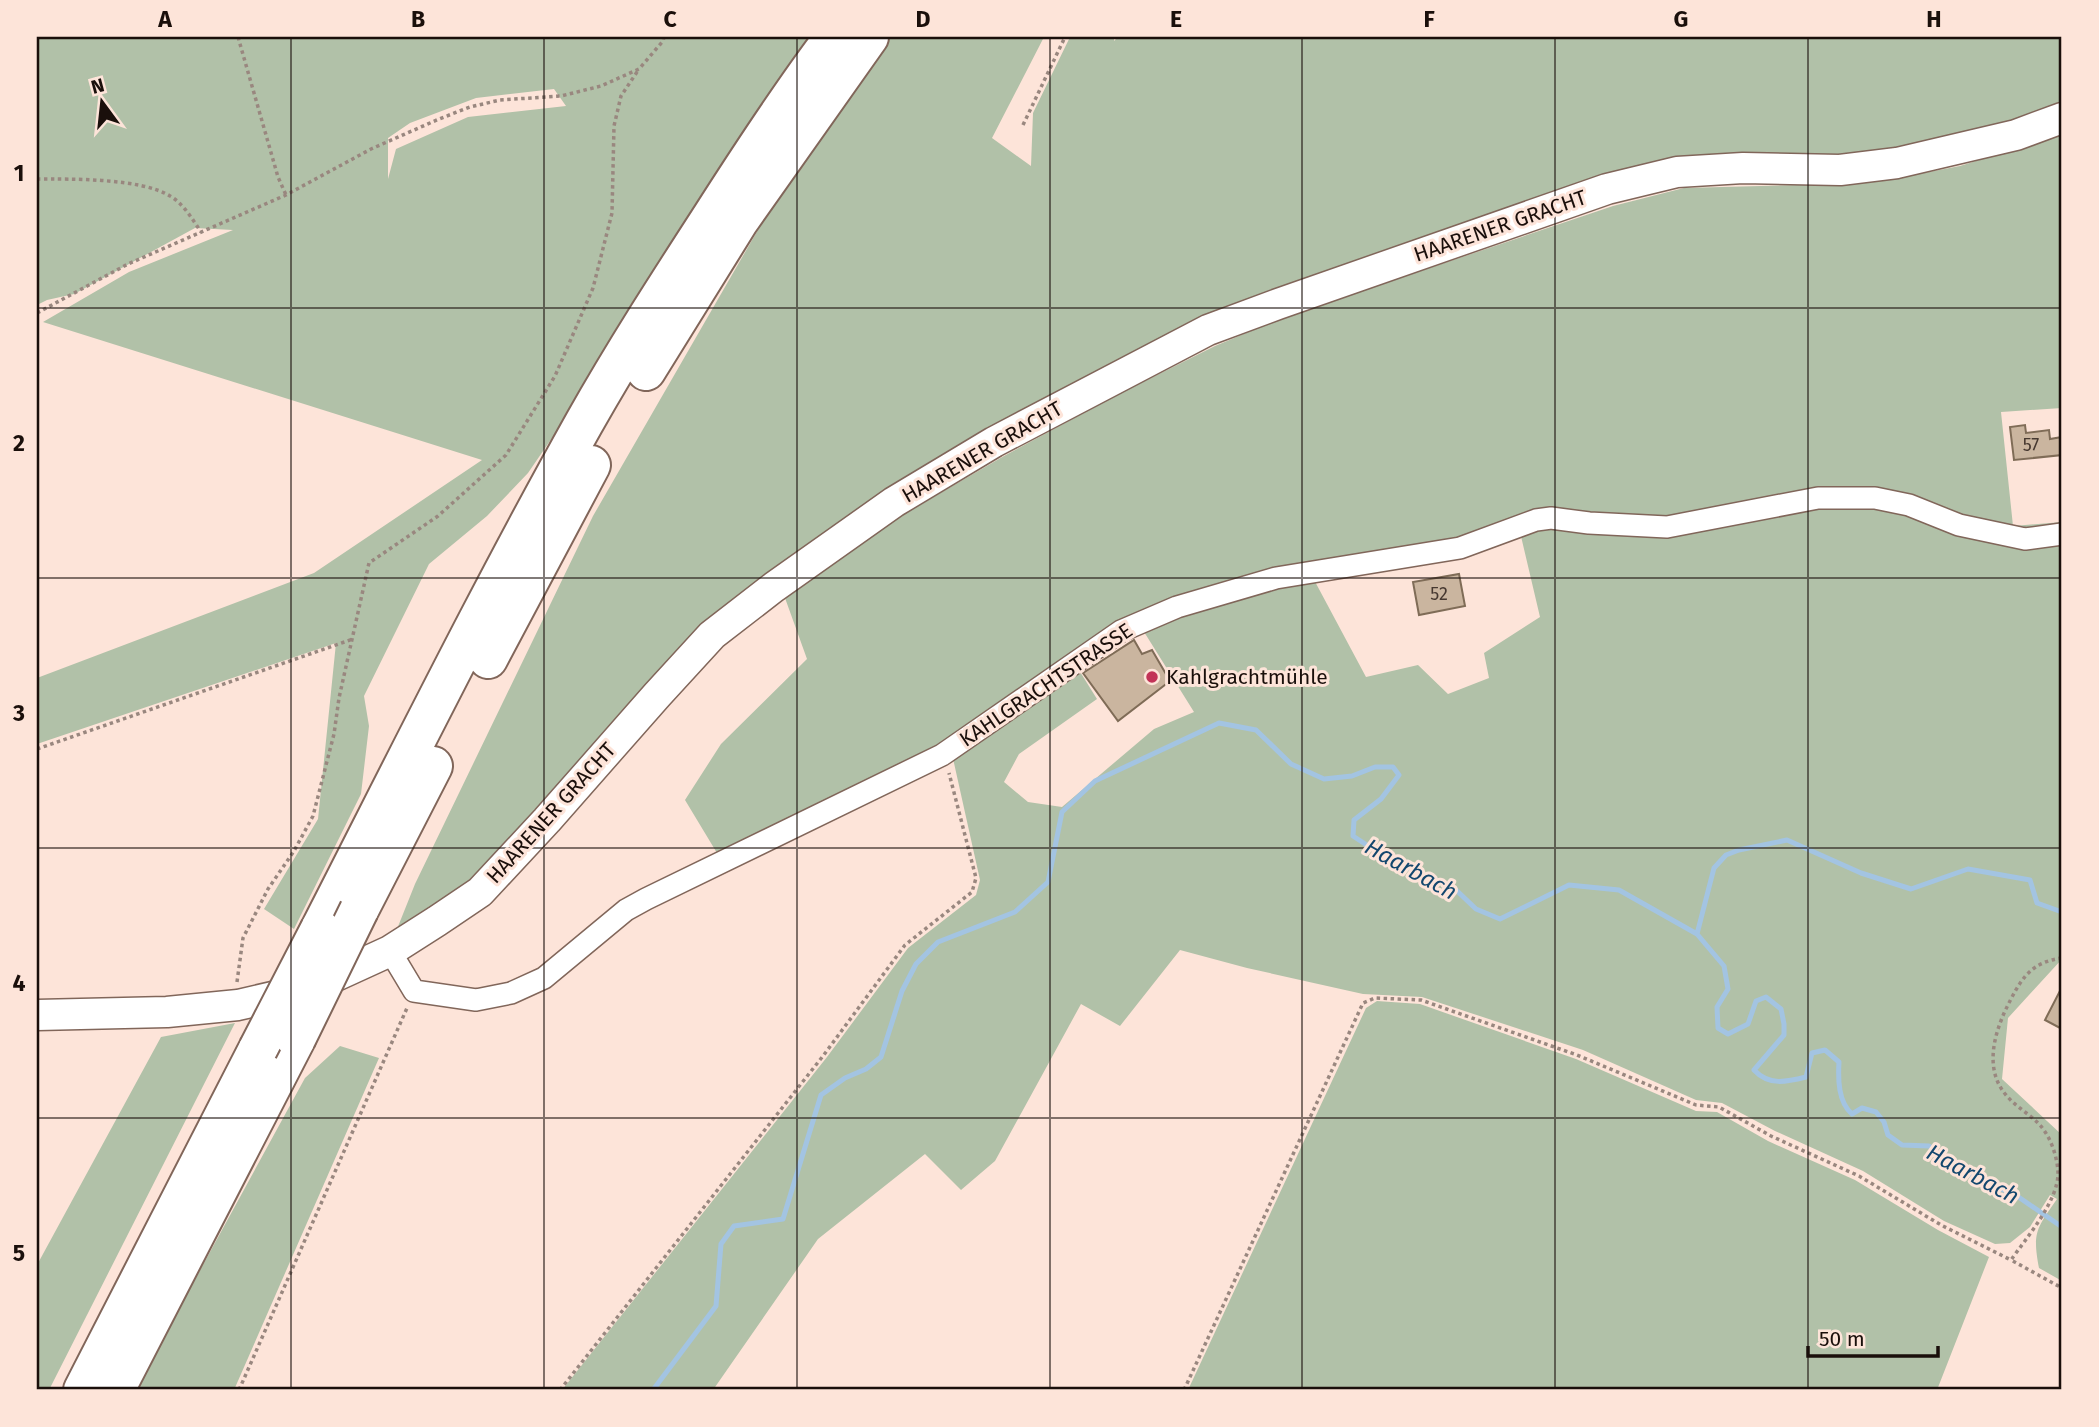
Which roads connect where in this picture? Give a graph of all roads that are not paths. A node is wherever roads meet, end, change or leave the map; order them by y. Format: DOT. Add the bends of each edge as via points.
graph roads {
  1 [pos="834,37"];
  2 [pos="869,37"];
  3 [pos="2062,118"];
  4 [pos="2062,534"];
  5 [pos="390,951"];
  6 [pos="37,1015"];
  7 [pos="83,1390"];
  8 [pos="116,1390"];
  1 -- 7 [label="highway, bridge" via="732,185 585,420"];
  2 -- 8 [label="highway, bridge" via="739,221 609,432"];
  3 -- 5 [label="main road, HAARENER GRACHT" via="2016,135 1897,163 1840,170 1676,172 1607,189 1208,330 994,442 894,502 783,580 712,635 480,892"];
  4 -- 5 [label="street, KAHLGRACHTSTRASSE" via="2025,539 1959,525 1909,505 1875,498 1818,498 1667,527 1536,520 1460,548 1276,578 1177,607 1121,631 942,755 626,910 544,978 511,993 476,1000 414,991"];
  5 -- 6 [label="main road, HAARENER GRACHT" via="307,989 238,1005"];
}
